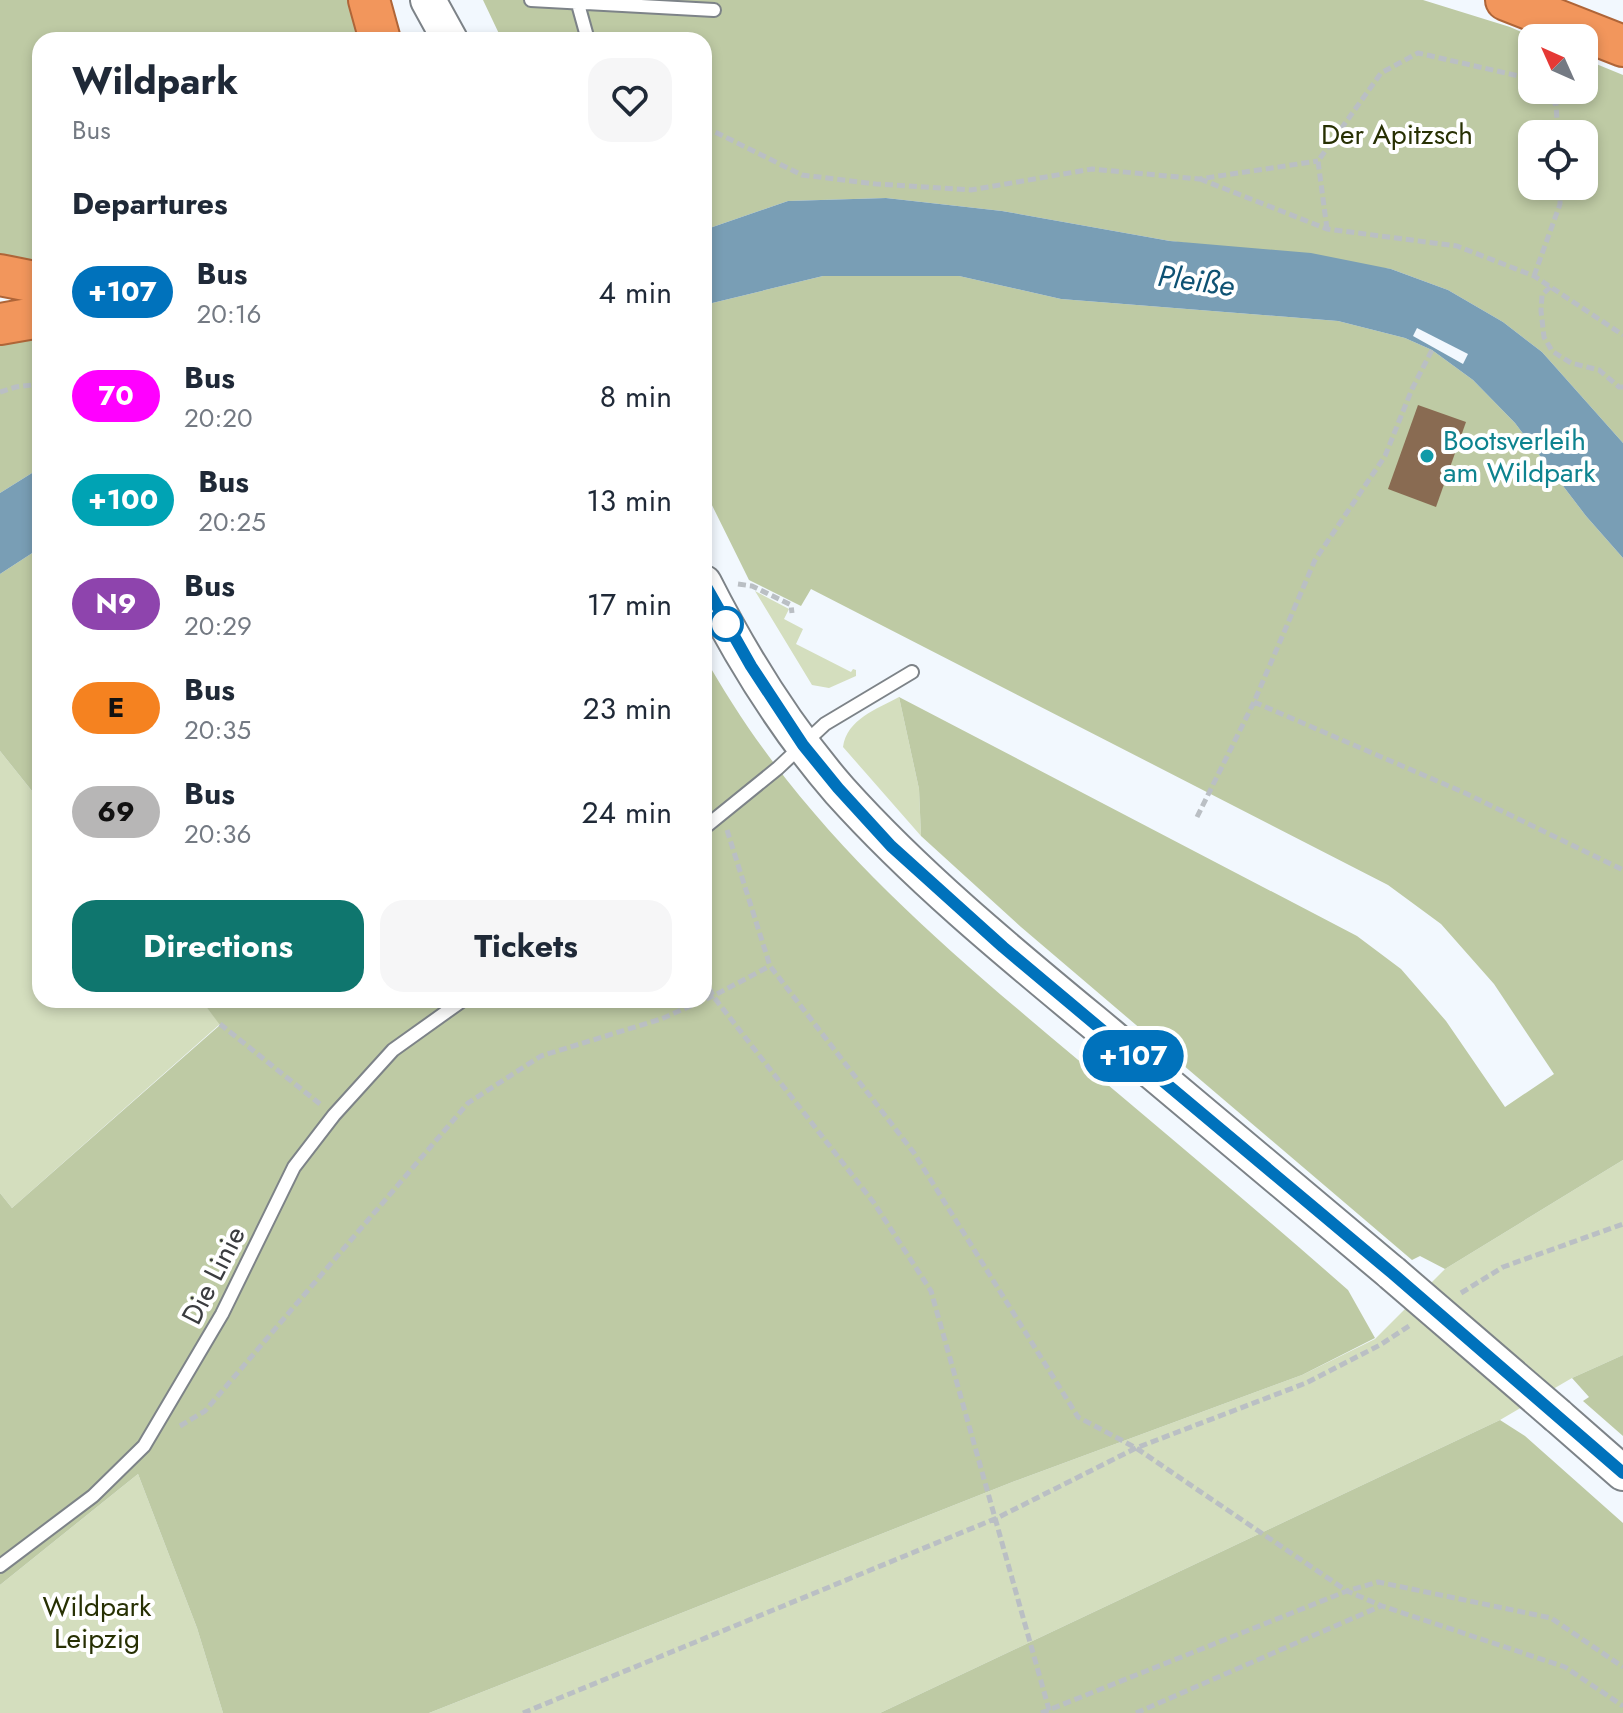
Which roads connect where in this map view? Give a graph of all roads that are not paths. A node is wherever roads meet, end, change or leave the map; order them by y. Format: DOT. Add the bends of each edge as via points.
graph roads {
  1 [pos="369,0"];
  2 [pos="428,0"];
  3 [pos="531,0"];
  4 [pos="1506,0"];
  5 [pos="578,4"];
  6 [pos="714,10"];
  7 [pos="378,32"];
  8 [pos="446,32"];
  9 [pos="586,32"];
  10 [pos="1623,46"];
  11 [pos="0,275"];
  12 [pos="32,281"];
  13 [pos="32,318"];
  14 [pos="0,324"];
  15 [pos="712,598"];
  16 [pos="912,672"];
  17 [pos="803,745"];
  18 [pos="712,823"];
  19 [pos="452,1008"];
  20 [pos="1623,1473"];
  21 [pos="0,1566"];
  1 -- 7 [label="highway"];
  2 -- 8 [label="main road"];
  3 -- 5 [label="lane"];
  4 -- 10 [label="highway"];
  5 -- 6 [label="lane"];
  5 -- 9 [label="lane"];
  11 -- 12 [label="highway"];
  13 -- 14 [label="highway"];
  15 -- 17 [label="main road"];
  16 -- 17 [label="lane" via="825,724"];
  17 -- 18 [label="lane"];
  17 -- 20 [label="main road, bridge" via="920,873 1015,958"];
  19 -- 21 [label="lane, Die Linie" via="393,1050 294,1167 222,1314 144,1446 93,1496"];
}
